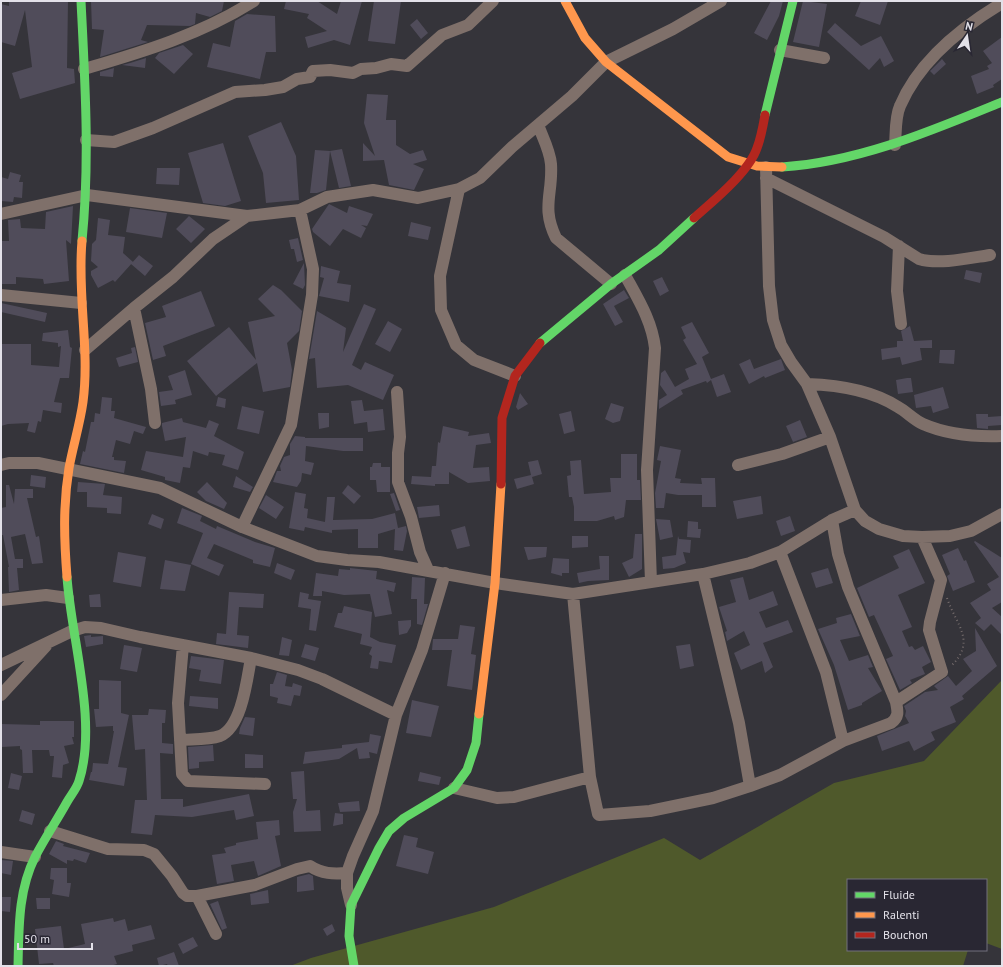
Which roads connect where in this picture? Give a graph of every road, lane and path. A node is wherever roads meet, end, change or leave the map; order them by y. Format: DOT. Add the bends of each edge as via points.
graph roads {
  1 [pos="81,1"];
  2 [pos="254,1"];
  3 [pos="494,1"];
  4 [pos="565,1"];
  5 [pos="721,1"];
  6 [pos="793,1"];
  7 [pos="1002,3"];
  8 [pos="780,50"];
  9 [pos="824,58"];
  10 [pos="606,62"];
  11 [pos="84,69"];
  12 [pos="1002,102"];
  13 [pos="538,126"];
  14 [pos="86,140"];
  15 [pos="894,145"];
  16 [pos="748,163"];
  17 [pos="766,172"];
  18 [pos="459,189"];
  19 [pos="87,195"];
  20 [pos="300,210"];
  21 [pos="1,214"];
  22 [pos="246,216"];
  23 [pos="899,246"];
  24 [pos="990,255"];
  25 [pos="625,275"];
  26 [pos="611,284"];
  27 [pos="1,295"];
  28 [pos="81,303"];
  29 [pos="134,308"];
  30 [pos="901,324"];
  31 [pos="85,350"];
  32 [pos="515,376"];
  33 [pos="807,384"];
  34 [pos="397,392"];
  35 [pos="155,423"];
  36 [pos="1002,436"];
  37 [pos="830,437"];
  38 [pos="1,465"];
  39 [pos="738,465"];
  40 [pos="69,469"];
  41 [pos="855,510"];
  42 [pos="1002,514"];
  43 [pos="832,520"];
  44 [pos="242,527"];
  45 [pos="922,537"];
  46 [pos="780,552"];
  47 [pos="428,570"];
  48 [pos="445,574"];
  49 [pos="703,574"];
  50 [pos="941,580"];
  51 [pos="651,582"];
  52 [pos="495,583"];
  53 [pos="573,594"];
  54 [pos="68,598"];
  55 [pos="1,600"];
  56 [pos="72,631"];
  57 [pos="50,642"];
  58 [pos="183,646"];
  59 [pos="251,658"];
  60 [pos="1,665"];
  61 [pos="942,672"];
  62 [pos="1,694"];
  63 [pos="896,702"];
  64 [pos="396,715"];
  65 [pos="180,740"];
  66 [pos="844,741"];
  67 [pos="590,777"];
  68 [pos="265,784"];
  69 [pos="750,786"];
  70 [pos="454,788"];
  71 [pos="50,832"];
  72 [pos="1,852"];
  73 [pos="35,857"];
  74 [pos="347,873"];
  75 [pos="197,896"];
  76 [pos="351,905"];
  77 [pos="216,934"];
  78 [pos="18,966"];
  79 [pos="354,966"];
  1 -- 11 [label="street"];
  2 -- 11 [label="street" via="194,33 144,52"];
  3 -- 14 [label="street" via="468,25 442,35 407,66 391,64 361,69 353,73 313,71 310,77 297,79 283,87 235,92 114,142"];
  4 -- 10 [label="street" via="585,38"];
  5 -- 10 [label="street" via="673,29"];
  6 -- 8 [label="street"];
  7 -- 15 [label="street" via="949,42 917,74 899,107"];
  8 -- 9 [label="street"];
  8 -- 16 [label="street" via="757,149"];
  10 -- 13 [label="street"];
  10 -- 16 [label="street" via="728,157"];
  11 -- 14 [label="street"];
  12 -- 15 [label="street"];
  13 -- 18 [label="street" via="480,178"];
  13 -- 26 [label="street" via="551,164 547,211 551,228 556,238"];
  14 -- 19 [label="street"];
  15 -- 17 [label="street" via="825,162"];
  16 -- 17 [label="street"];
  16 -- 25 [label="street" via="725,190 659,250"];
  17 -- 23 [label="street"];
  17 -- 33 [label="street" via="769,286 773,320 781,345"];
  18 -- 20 [label="street" via="418,198 373,190 328,197"];
  18 -- 32 [label="street" via="440,276 441,310 456,344 474,360"];
  19 -- 21 [label="street"];
  19 -- 22 [label="street"];
  19 -- 28 [label="street" via="81,254"];
  20 -- 22 [label="street"];
  20 -- 44 [label="street" via="313,269 312,295 291,424"];
  22 -- 29 [label="street" via="213,239 173,277"];
  23 -- 24 [label="street" via="925,261"];
  23 -- 30 [label="street" via="897,291"];
  25 -- 26 [label="street"];
  25 -- 51 [label="street" via="648,318 655,348 647,470"];
  26 -- 32 [label="street" via="540,342"];
  27 -- 28 [label="street"];
  28 -- 31 [label="street"];
  29 -- 31 [label="street"];
  29 -- 35 [label="street" via="151,388"];
  31 -- 40 [label="street" via="83,402"];
  32 -- 52 [label="street" via="502,418"];
  33 -- 36 [label="street" via="828,385 881,398 932,428 974,436"];
  33 -- 37 [label="street"];
  34 -- 47 [label="street" via="400,437 398,482"];
  37 -- 39 [label="street" via="782,454"];
  37 -- 41 [label="street"];
  38 -- 40 [label="street" via="38,463"];
  40 -- 44 [label="street" via="160,488"];
  40 -- 54 [label="street" via="64,525"];
  41 -- 43 [label="street"];
  41 -- 45 [label="street" via="865,521 879,530 903,536"];
  42 -- 45 [label="street" via="971,531 950,536"];
  43 -- 46 [label="street"];
  43 -- 63 [label="street" via="838,554 848,587"];
  44 -- 47 [label="street" via="317,556"];
  45 -- 50 [label="street"];
  46 -- 49 [label="street" via="750,563"];
  46 -- 66 [label="street" via="826,672"];
  47 -- 48 [label="street"];
  48 -- 52 [label="street"];
  48 -- 64 [label="street" via="422,650"];
  49 -- 51 [label="street"];
  49 -- 69 [label="street" via="739,723"];
  50 -- 61 [label="street" via="929,630"];
  50 -- 61 [label="path" via="965,638 961,654"];
  51 -- 53 [label="street"];
  52 -- 53 [label="street"];
  52 -- 70 [label="street" via="476,743 467,770"];
  53 -- 67 [label="street"];
  54 -- 55 [label="street" via="46,595"];
  54 -- 56 [label="street"];
  56 -- 57 [label="street"];
  56 -- 58 [label="street" via="85,627 101,628"];
  56 -- 71 [label="street" via="83,697 86,740 79,781"];
  57 -- 60 [label="street"];
  57 -- 62 [label="street"];
  58 -- 59 [label="street"];
  58 -- 65 [label="street" via="178,703"];
  59 -- 64 [label="street" via="322,679"];
  59 -- 65 [label="street" via="243,697 234,724 228,731 210,738"];
  61 -- 63 [label="street"];
  63 -- 66 [label="street" via="898,713 891,723"];
  64 -- 74 [label="street" via="373,811"];
  65 -- 68 [label="street" via="182,774 188,781"];
  66 -- 69 [label="street" via="780,775"];
  67 -- 69 [label="street" via="598,814 603,815 650,811 713,798"];
  67 -- 70 [label="street" via="514,797 498,798"];
  70 -- 76 [label="street" via="404,818 389,832"];
  71 -- 73 [label="street"];
  71 -- 75 [label="street" via="108,849 144,850 154,854 183,893 187,896"];
  72 -- 73 [label="street"];
  73 -- 78 [label="street" via="20,906"];
  74 -- 75 [label="street" via="326,873 310,866 255,885"];
  74 -- 76 [label="street"];
  75 -- 77 [label="street"];
  76 -- 79 [label="street" via="349,936"];
}
